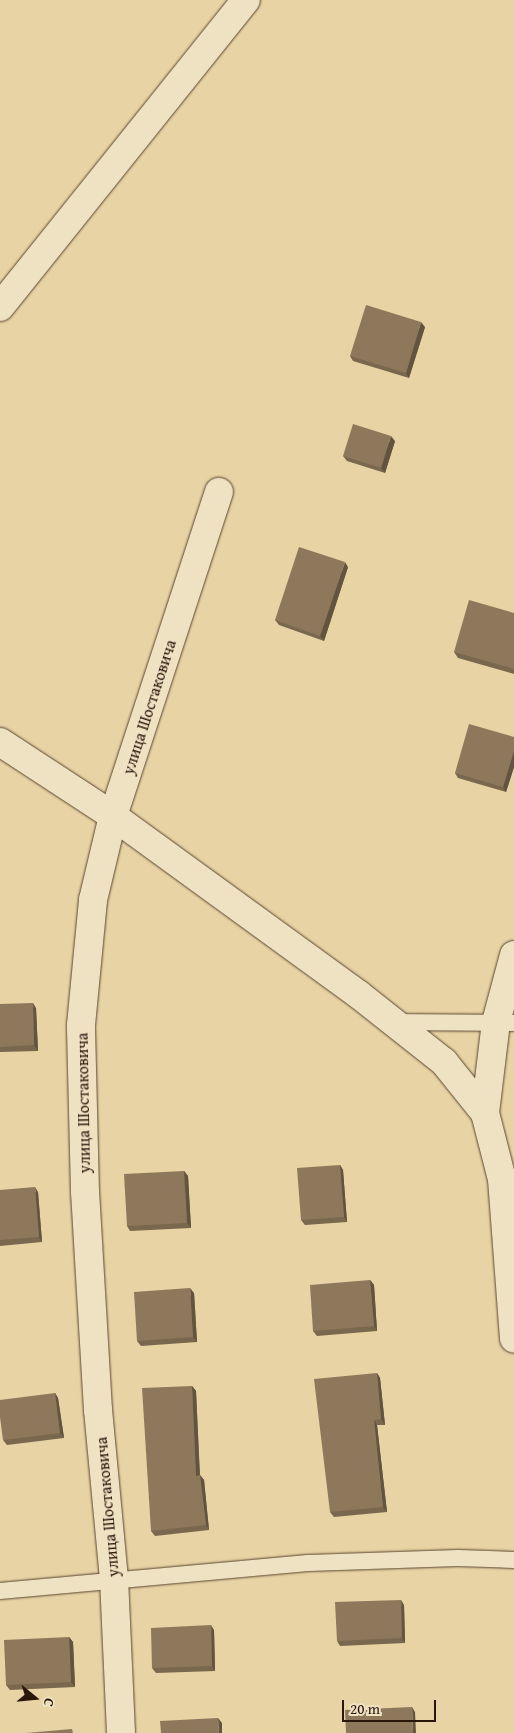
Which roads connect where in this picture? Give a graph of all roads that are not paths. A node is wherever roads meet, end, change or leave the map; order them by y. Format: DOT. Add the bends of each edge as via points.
graph roads {
  1 [pos="246,0"];
  2 [pos="0,307"];
  3 [pos="219,492"];
  4 [pos="0,742"];
  5 [pos="114,816"];
  6 [pos="514,955"];
  7 [pos="394,1022"];
  8 [pos="505,1023"];
  9 [pos="485,1113"];
  10 [pos="514,1339"];
  11 [pos="514,1560"];
  12 [pos="114,1579"];
  13 [pos="0,1591"];
  14 [pos="121,1733"];
  1 -- 2 [label="street"];
  3 -- 5 [label="street, улица Шостаковича"];
  4 -- 5 [label="street"];
  5 -- 7 [label="street"];
  5 -- 12 [label="street, улица Шостаковича" via="93,900 81,1025 85,1192 98,1410"];
  6 -- 8 [label="street"];
  7 -- 8 [label="lane"];
  7 -- 9 [label="street" via="444,1062"];
  8 -- 9 [label="street"];
  9 -- 10 [label="street" via="502,1180"];
  11 -- 12 [label="lane" via="458,1558 308,1563"];
  12 -- 13 [label="lane"];
  12 -- 14 [label="street, улица Шостаковича"];
}
